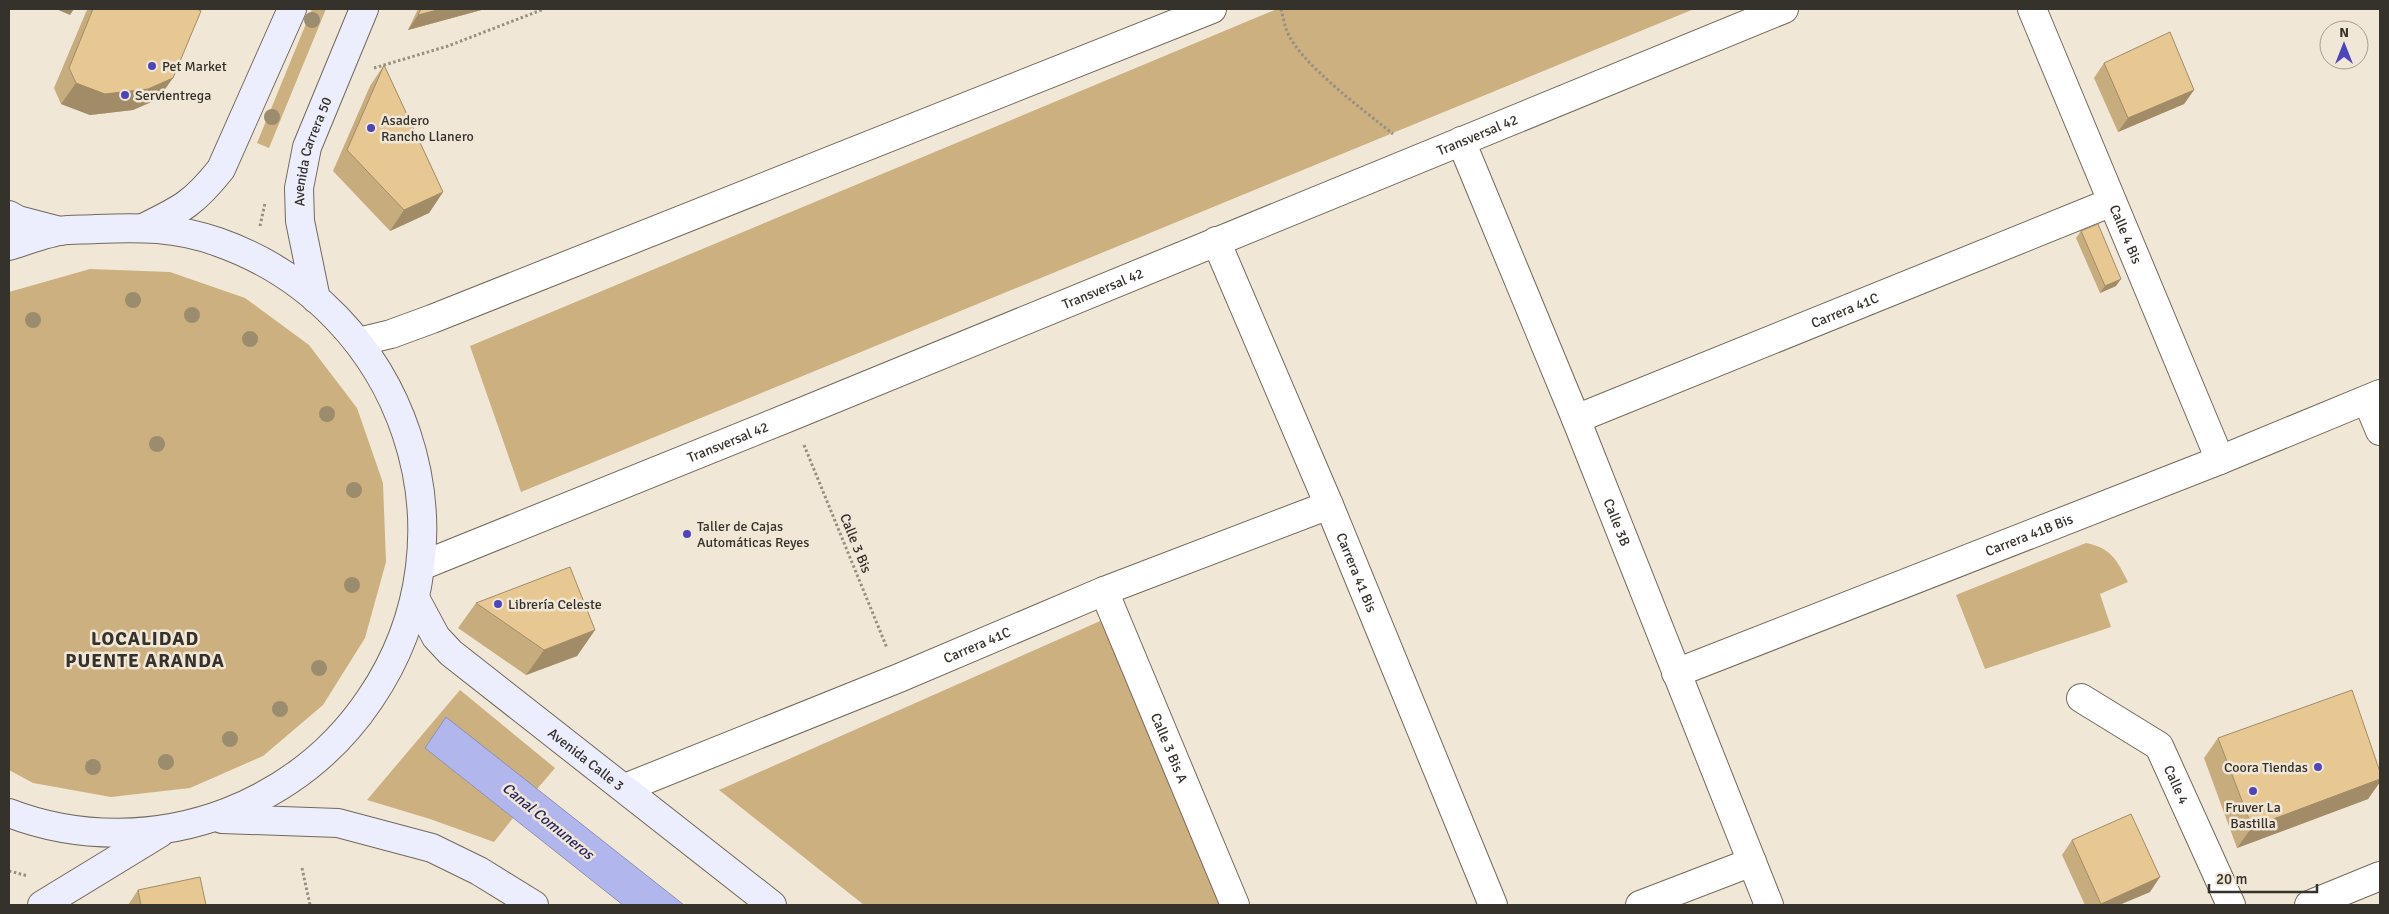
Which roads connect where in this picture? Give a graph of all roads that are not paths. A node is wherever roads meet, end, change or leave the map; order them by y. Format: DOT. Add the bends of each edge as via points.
graph roads {
  1 [pos="292,9"];
  2 [pos="364,9"];
  3 [pos="1212,9"];
  4 [pos="1784,9"];
  5 [pos="2032,9"];
  6 [pos="1461,141"];
  7 [pos="2112,202"];
  8 [pos="9,215"];
  9 [pos="145,227"];
  10 [pos="60,231"];
  11 [pos="1216,241"];
  12 [pos="9,246"];
  13 [pos="316,299"];
  14 [pos="358,342"];
  15 [pos="2374,397"];
  16 [pos="1576,419"];
  17 [pos="2380,431"];
  18 [pos="2220,460"];
  19 [pos="1329,505"];
  20 [pos="421,566"];
  21 [pos="1104,591"];
  22 [pos="415,598"];
  23 [pos="1676,673"];
  24 [pos="2082,698"];
  25 [pos="625,788"];
  26 [pos="9,813"];
  27 [pos="211,819"];
  28 [pos="165,830"];
  29 [pos="1752,862"];
  30 [pos="2380,876"];
  31 [pos="42,905"];
  32 [pos="534,905"];
  33 [pos="772,905"];
  34 [pos="1235,905"];
  35 [pos="1493,905"];
  36 [pos="1640,905"];
  37 [pos="1769,905"];
  38 [pos="2231,905"];
  39 [pos="2309,905"];
  1 -- 9 [label="main road" via="221,169 203,192 185,207"];
  2 -- 13 [label="main road, Avenida Carrera 50" via="307,147 299,188 300,222"];
  3 -- 14 [label="street" via="432,319"];
  4 -- 6 [label="street, Transversal 42"];
  5 -- 7 [label="street, Calle 4 Bis"];
  6 -- 11 [label="street, Transversal 42"];
  6 -- 16 [label="street, Calle 3B"];
  7 -- 16 [label="street, Carrera 41C"];
  7 -- 18 [label="street, Calle 4 Bis"];
  8 -- 10 [label="main road"];
  9 -- 10 [label="main road"];
  9 -- 13 [label="main road" via="182,233 226,246 286,276"];
  10 -- 12 [label="main road"];
  11 -- 19 [label="street, Carrera 41 Bis"];
  11 -- 20 [label="street, Transversal 42"];
  13 -- 14 [label="main road"];
  14 -- 20 [label="main road" via="382,377 401,416 414,457 421,493"];
  15 -- 17 [label="street"];
  15 -- 18 [label="street, Carrera 41B Bis"];
  16 -- 23 [label="street, Calle 3B"];
  18 -- 23 [label="street, Carrera 41B Bis"];
  19 -- 21 [label="street, Carrera 41C"];
  19 -- 35 [label="street, Carrera 41 Bis"];
  20 -- 22 [label="main road"];
  21 -- 25 [label="street, Carrera 41C"];
  21 -- 34 [label="street, Calle 3 Bis A"];
  22 -- 25 [label="main road, Avenida Calle 3" via="436,637 451,653"];
  22 -- 27 [label="main road" via="402,641 382,681 345,732 291,780 253,802"];
  23 -- 29 [label="street, Calle 3B"];
  24 -- 38 [label="street, Calle 4" via="2159,746"];
  25 -- 33 [label="main road, Avenida Calle 3"];
  26 -- 28 [label="main road" via="73,830 120,834"];
  27 -- 28 [label="main road"];
  27 -- 32 [label="main road" via="338,823 432,848 479,871"];
  28 -- 31 [label="main road"];
  29 -- 36 [label="street"];
  29 -- 37 [label="street, Calle 3B"];
  30 -- 39 [label="street"];
}
